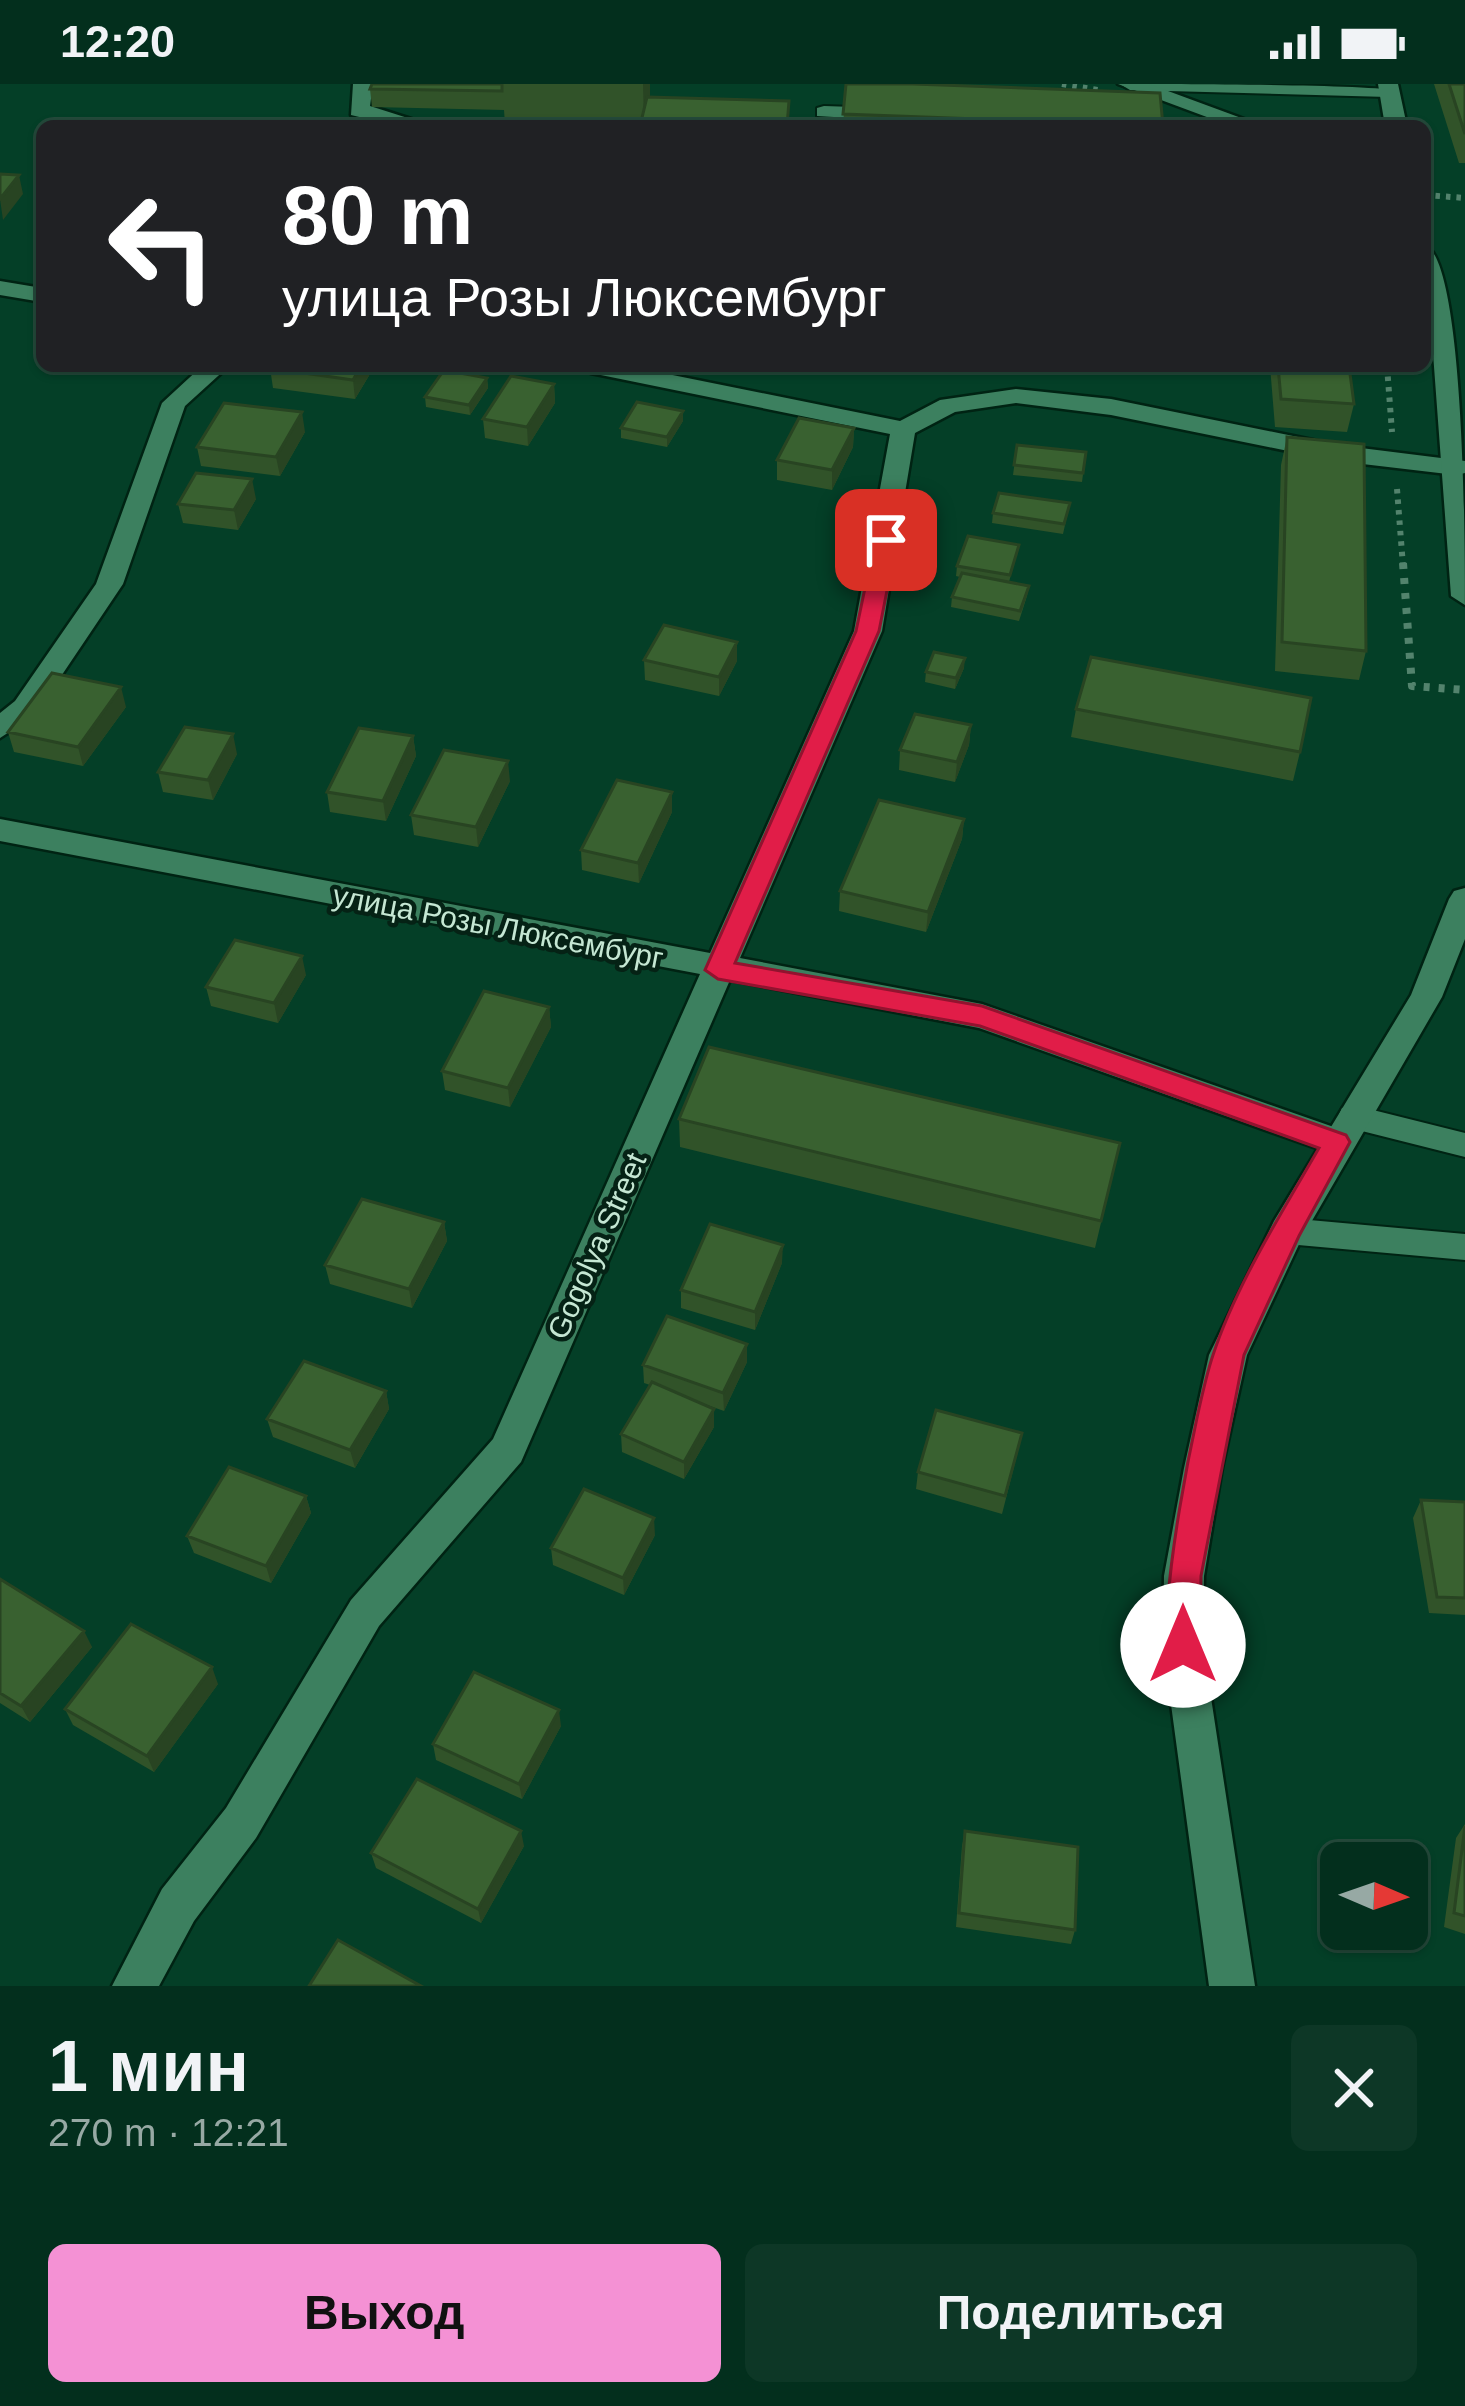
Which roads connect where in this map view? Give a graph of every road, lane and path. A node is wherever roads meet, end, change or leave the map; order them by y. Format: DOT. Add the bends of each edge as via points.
graph roads {
  1 [pos="363,84"];
  2 [pos="859,84"];
  3 [pos="1129,84"];
  4 [pos="1388,88"];
  5 [pos="915,116"];
  6 [pos="822,119"];
  7 [pos="399,120"];
  8 [pos="1234,120"];
  9 [pos="1395,120"];
  10 [pos="1431,196"];
  11 [pos="1465,199"];
  12 [pos="1431,270"];
  13 [pos="0,289"];
  14 [pos="36,294"];
  15 [pos="210,372"];
  16 [pos="622,372"];
  17 [pos="1387,372"];
  18 [pos="903,429"];
  19 [pos="1394,460"];
  20 [pos="1456,467"];
  21 [pos="1463,554"];
  22 [pos="1465,596"];
  23 [pos="1465,690"];
  24 [pos="0,728"];
  25 [pos="0,830"];
  26 [pos="1465,899"];
  27 [pos="718,970"];
  28 [pos="1344,1130"];
  29 [pos="1465,1145"];
  30 [pos="1286,1232"];
  31 [pos="1465,1247"];
  32 [pos="135,1986"];
  33 [pos="1232,1986"];
  1 -- 7 [label="street" via="359,110"];
  2 -- 6 [label="lane"];
  3 -- 4 [label="lane"];
  3 -- 8 [label="street"];
  4 -- 9 [label="street"];
  5 -- 6 [label="lane"];
  10 -- 11 [label="path"];
  12 -- 20 [label="street" via="1441,299"];
  13 -- 14 [label="street"];
  15 -- 24 [label="street" via="174,403 109,584 25,708"];
  16 -- 18 [label="street"];
  17 -- 19 [label="path"];
  18 -- 19 [label="street" via="949,405 1016,396"];
  18 -- 27 [label="street, Gogolya Street" via="868,631"];
  19 -- 20 [label="street"];
  19 -- 23 [label="path" via="1412,686"];
  20 -- 21 [label="street"];
  21 -- 22 [label="street"];
  25 -- 27 [label="street, улица Розы Люксембург"];
  26 -- 28 [label="street" via="1426,998"];
  27 -- 28 [label="street, улица Розы Люксембург" via="982,1016"];
  27 -- 32 [label="street, Gogolya Street" via="507,1450 365,1612"];
  28 -- 29 [label="lane"];
  28 -- 30 [label="street"];
  30 -- 31 [label="lane"];
  30 -- 33 [label="street" via="1228,1355 1184,1576 1183,1645"];
}
